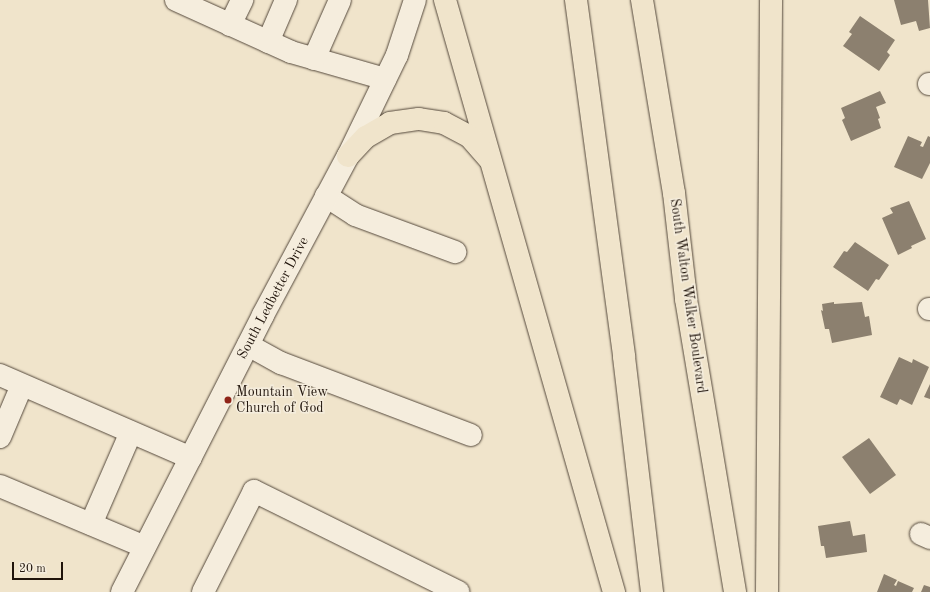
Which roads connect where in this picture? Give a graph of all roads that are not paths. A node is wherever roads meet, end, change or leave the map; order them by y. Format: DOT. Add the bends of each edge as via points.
graph roads {
  1 [pos="176,0"];
  2 [pos="242,0"];
  3 [pos="286,0"];
  4 [pos="340,0"];
  5 [pos="415,0"];
  6 [pos="445,0"];
  7 [pos="576,0"];
  8 [pos="642,0"];
  9 [pos="771,0"];
  10 [pos="230,25"];
  11 [pos="268,42"];
  12 [pos="314,59"];
  13 [pos="385,79"];
  14 [pos="348,156"];
  15 [pos="496,173"];
  16 [pos="326,196"];
  17 [pos="455,252"];
  18 [pos="248,345"];
  19 [pos="0,375"];
  20 [pos="22,385"];
  21 [pos="131,432"];
  22 [pos="471,435"];
  23 [pos="0,437"];
  24 [pos="191,458"];
  25 [pos="0,486"];
  26 [pos="91,524"];
  27 [pos="145,547"];
  28 [pos="122,592"];
  29 [pos="203,592"];
  30 [pos="458,592"];
  31 [pos="614,592"];
  32 [pos="652,592"];
  33 [pos="735,592"];
  34 [pos="767,592"];
  1 -- 10 [label="street"];
  2 -- 10 [label="street"];
  3 -- 11 [label="street"];
  4 -- 12 [label="street"];
  5 -- 13 [label="street, South Ledbetter Drive" via="397,55"];
  6 -- 15 [label="highway"];
  7 -- 32 [label="highway" via="624,357"];
  8 -- 33 [label="highway, South Walton Walker Boulevard" via="674,193 686,299"];
  9 -- 34 [label="highway"];
  10 -- 11 [label="street"];
  11 -- 12 [label="street"];
  12 -- 13 [label="street"];
  13 -- 14 [label="street, South Ledbetter Drive"];
  14 -- 15 [label="highway" via="366,137 390,123 419,119 444,123 470,137 488,158"];
  14 -- 16 [label="street, South Ledbetter Drive"];
  15 -- 31 [label="highway"];
  16 -- 17 [label="street" via="355,215"];
  16 -- 18 [label="street, South Ledbetter Drive"];
  18 -- 22 [label="street" via="281,363"];
  18 -- 24 [label="street, South Ledbetter Drive"];
  19 -- 20 [label="street"];
  20 -- 21 [label="street"];
  20 -- 23 [label="street"];
  21 -- 24 [label="street"];
  21 -- 26 [label="street"];
  24 -- 27 [label="street, South Ledbetter Drive"];
  25 -- 26 [label="street"];
  26 -- 27 [label="street"];
  27 -- 28 [label="street, South Ledbetter Drive"];
  29 -- 30 [label="street" via="254,491"];
}
